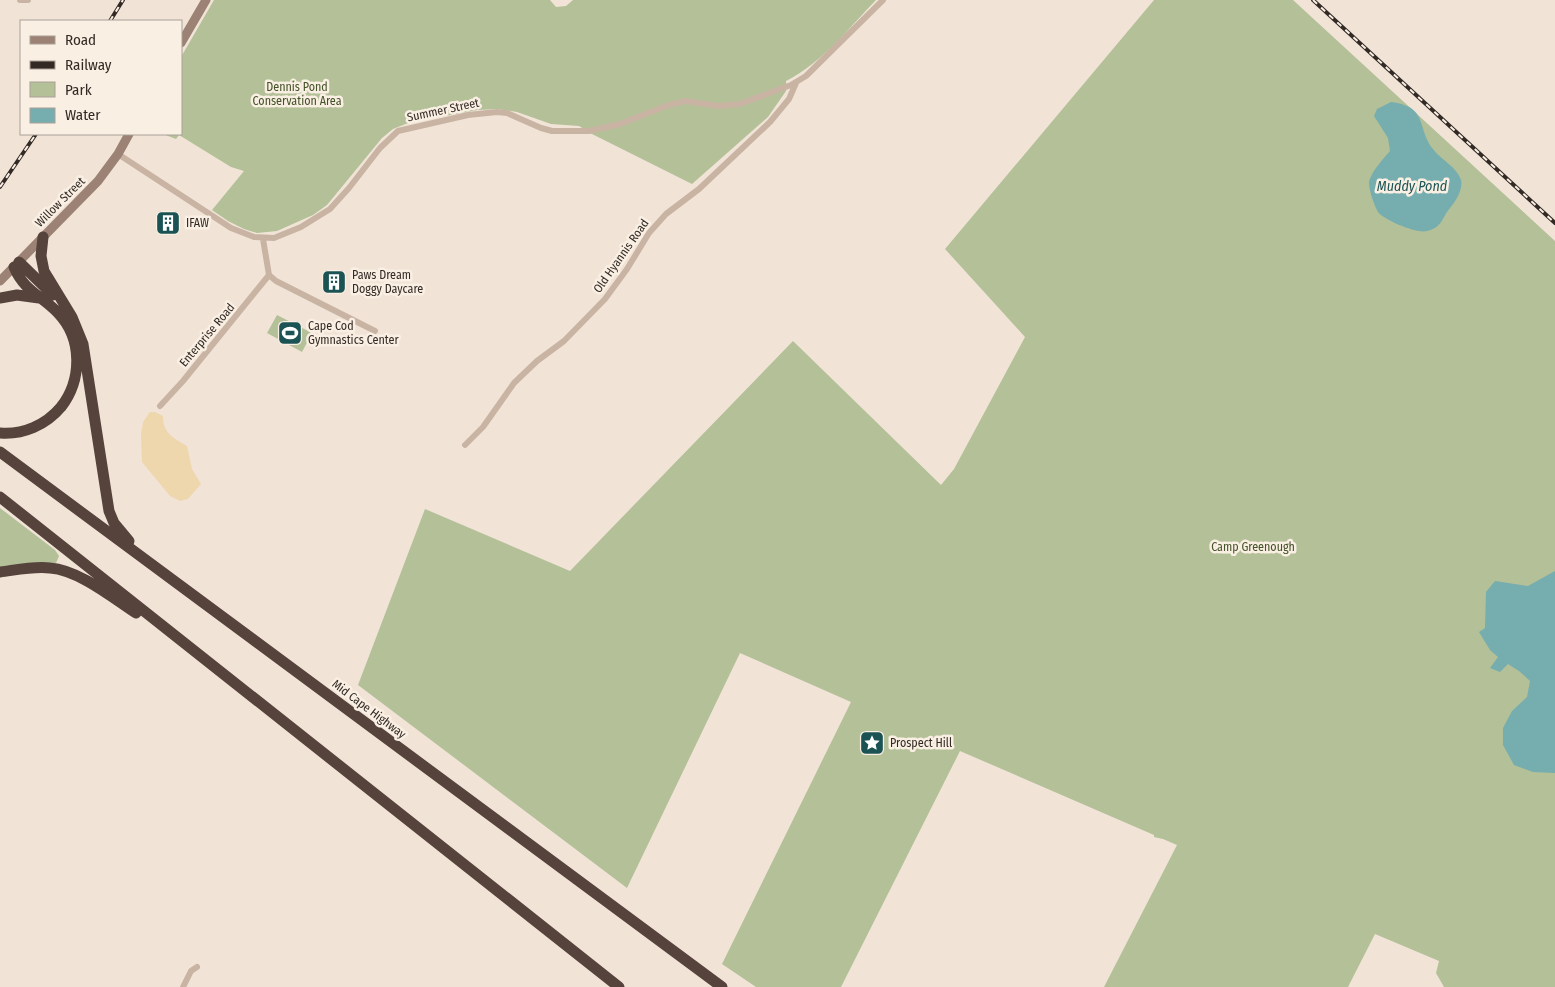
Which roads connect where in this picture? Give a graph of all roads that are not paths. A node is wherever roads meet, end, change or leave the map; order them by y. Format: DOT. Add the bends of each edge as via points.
graph roads {
  1 [pos="20,0"];
  2 [pos="28,0"];
  3 [pos="206,0"];
  4 [pos="883,0"];
  5 [pos="182,41"];
  6 [pos="796,82"];
  7 [pos="128,135"];
  8 [pos="118,154"];
  9 [pos="43,237"];
  10 [pos="263,239"];
  11 [pos="16,264"];
  12 [pos="269,275"];
  13 [pos="0,281"];
  14 [pos="0,298"];
  15 [pos="41,299"];
  16 [pos="68,311"];
  17 [pos="375,331"];
  18 [pos="160,406"];
  19 [pos="0,433"];
  20 [pos="465,445"];
  21 [pos="0,452"];
  22 [pos="0,498"];
  23 [pos="144,558"];
  24 [pos="0,572"];
  25 [pos="209,662"];
  26 [pos="197,967"];
  27 [pos="183,987"];
  28 [pos="619,987"];
  29 [pos="722,987"];
  1 -- 2 [label="street"];
  3 -- 5 [label="main road"];
  4 -- 6 [label="street, Summer Street" via="820,63"];
  6 -- 10 [label="street, Summer Street" via="740,104 719,106 684,101 620,124 589,131 552,131 497,112 468,115 398,131 325,212 301,227"];
  6 -- 20 [label="street, Old Hyannis Road" via="788,99 770,122 699,189 666,214 649,233 605,299 564,341 514,383 483,427"];
  7 -- 8 [label="main road, Willow Street"];
  8 -- 9 [label="main road, Willow Street" via="98,182"];
  8 -- 10 [label="street, Summer Street" via="231,228"];
  9 -- 11 [label="main road, Willow Street"];
  9 -- 16 [label="highway" via="41,256 44,271"];
  10 -- 12 [label="street"];
  11 -- 13 [label="main road, Willow Street"];
  11 -- 15 [label="highway" via="20,278"];
  11 -- 16 [label="highway"];
  12 -- 17 [label="street" via="276,282"];
  12 -- 18 [label="street, Enterprise Road"];
  14 -- 15 [label="highway" via="16,295"];
  15 -- 19 [label="highway" via="60,315 72,334 77,357 75,380 66,399 52,416 26,431"];
  16 -- 23 [label="highway" via="83,344 109,511 118,528"];
  21 -- 23 [label="highway, Mid Cape Highway"];
  22 -- 25 [label="highway"];
  23 -- 29 [label="highway, Mid Cape Highway"];
  24 -- 25 [label="highway" via="49,567 72,573"];
  25 -- 28 [label="highway"];
  26 -- 27 [label="street" via="191,971"];
}
